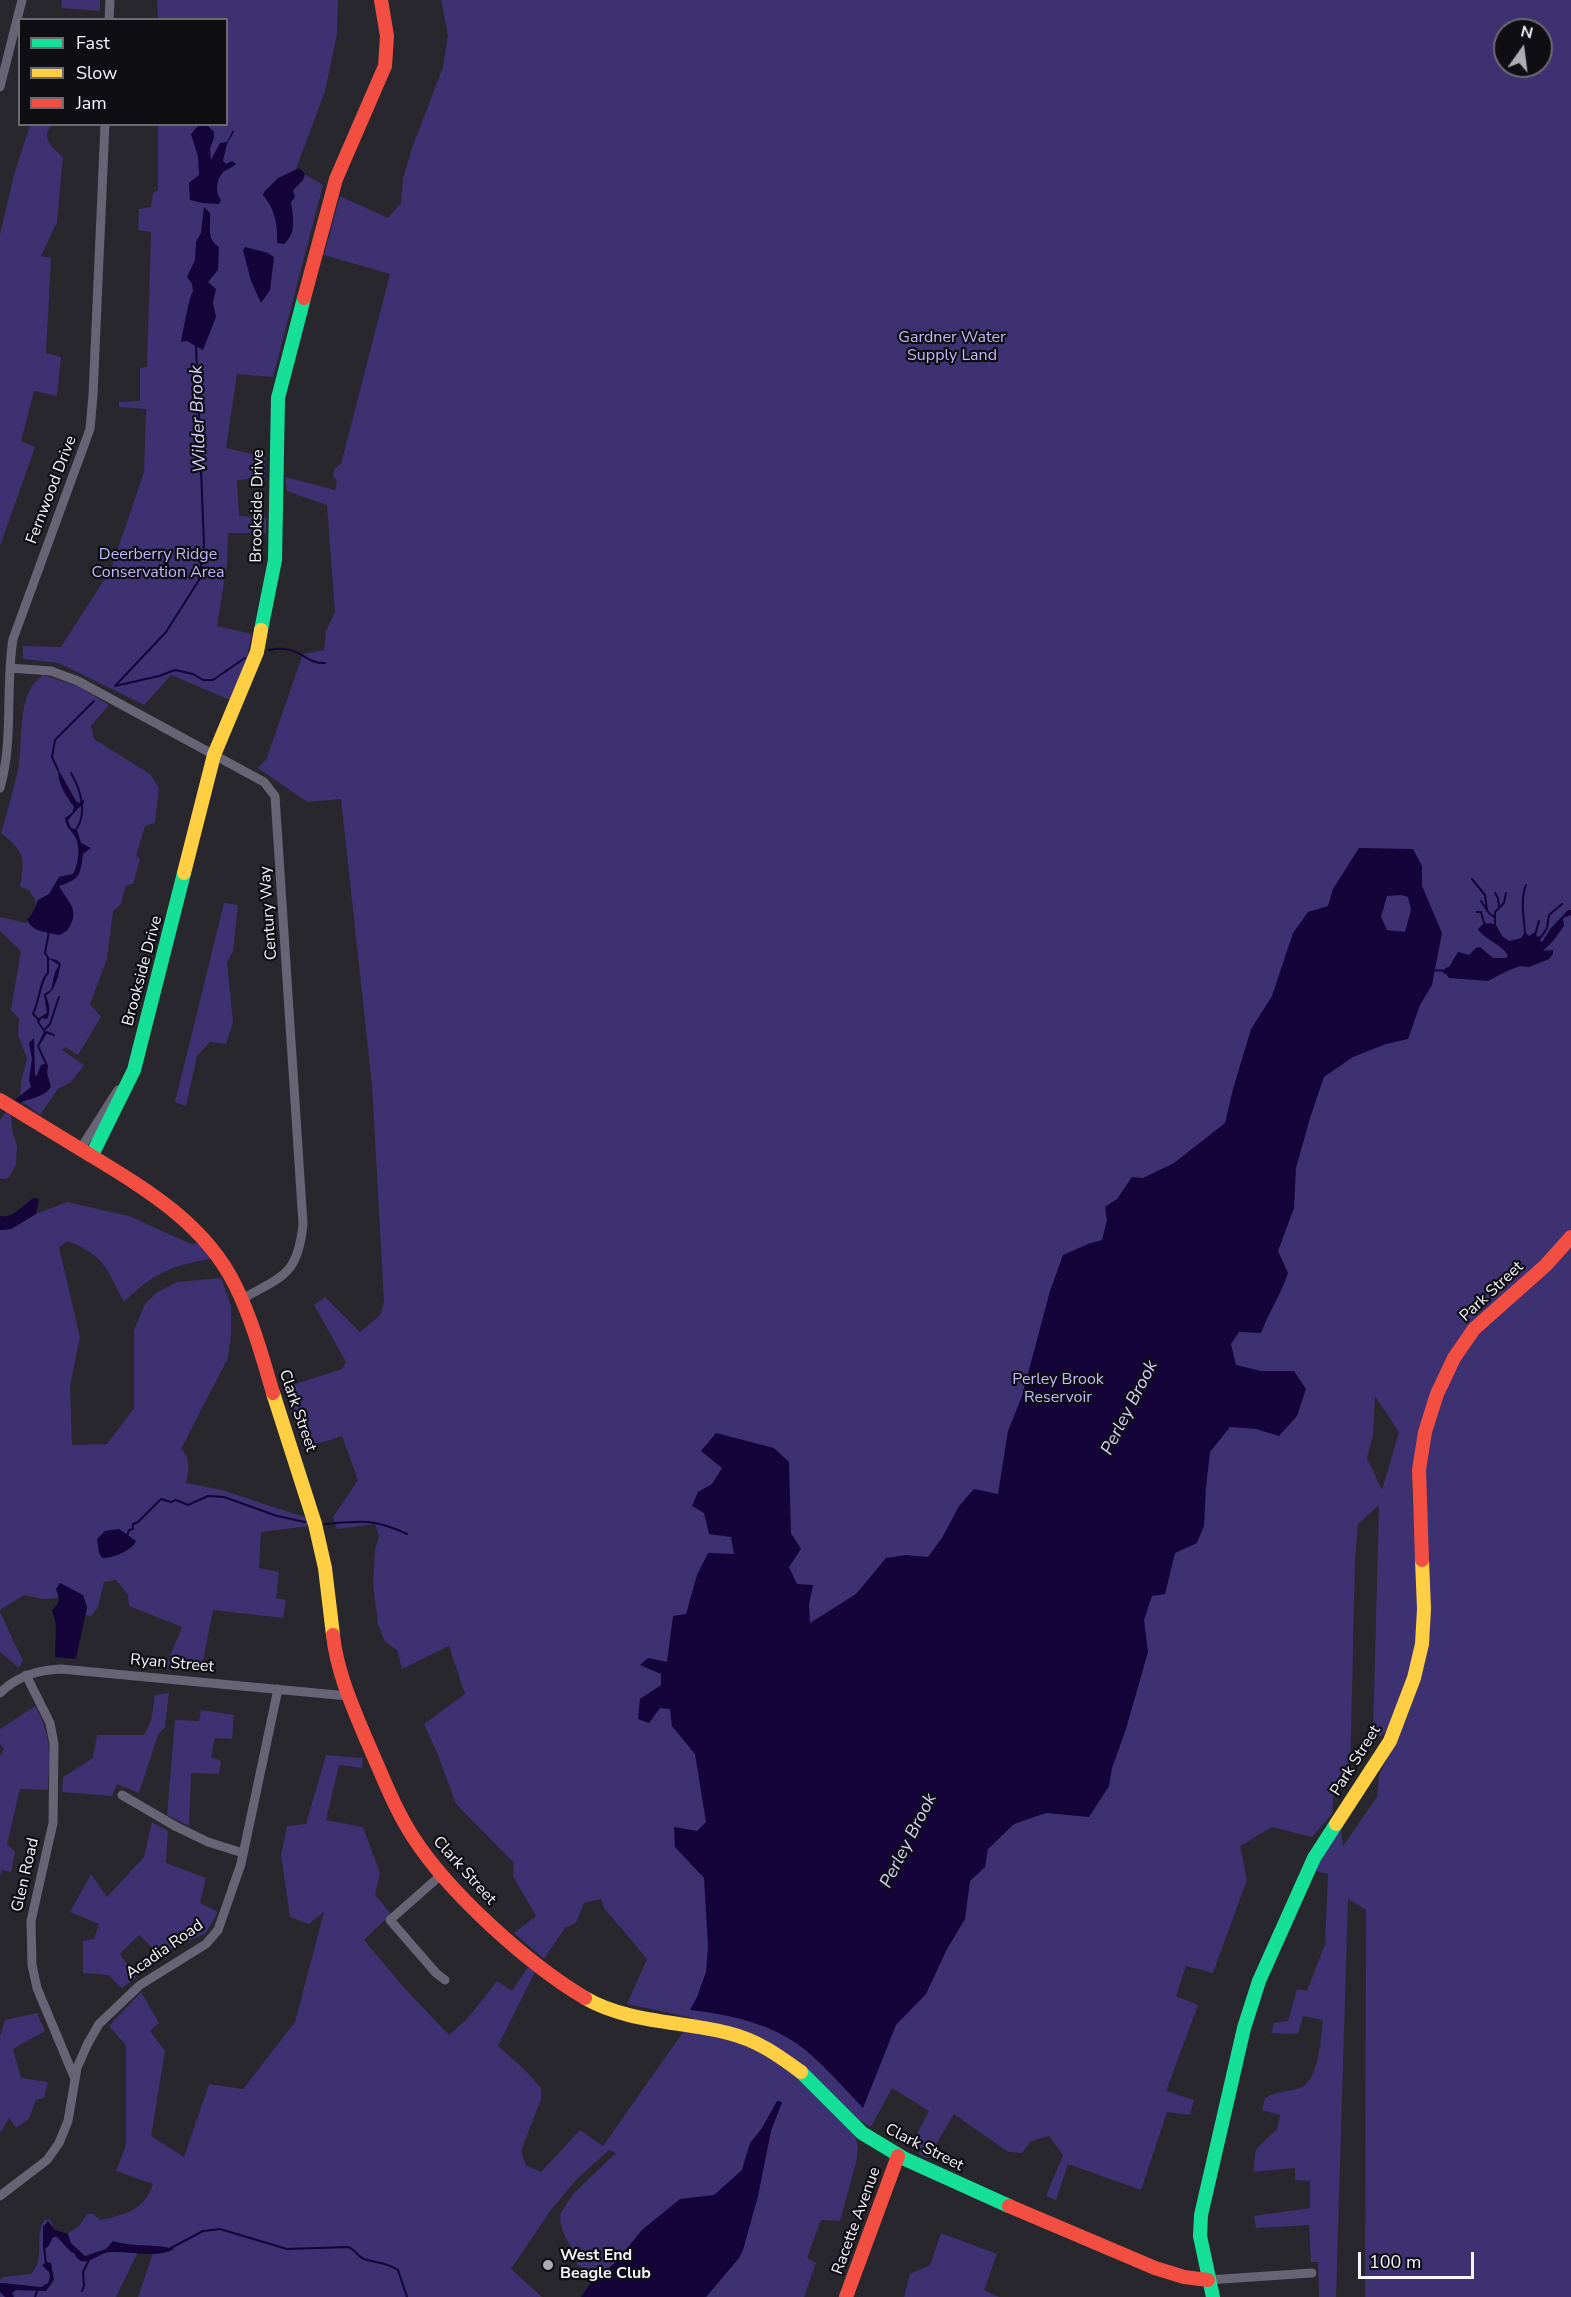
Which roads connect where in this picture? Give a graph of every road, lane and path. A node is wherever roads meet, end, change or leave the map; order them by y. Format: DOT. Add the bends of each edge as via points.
graph roads {
  1 [pos="22,0"];
  2 [pos="110,0"];
  3 [pos="381,0"];
  4 [pos="109,18"];
  5 [pos="0,87"];
  6 [pos="105,126"];
  7 [pos="10,668"];
  8 [pos="214,755"];
  9 [pos="0,788"];
  10 [pos="0,1100"];
  11 [pos="86,1152"];
  12 [pos="1571,1237"];
  13 [pos="242,1299"];
  14 [pos="26,1675"];
  15 [pos="278,1689"];
  16 [pos="0,1693"];
  17 [pos="348,1696"];
  18 [pos="122,1795"];
  19 [pos="243,1853"];
  20 [pos="441,1875"];
  21 [pos="445,1980"];
  22 [pos="75,2079"];
  23 [pos="898,2156"];
  24 [pos="0,2196"];
  25 [pos="1312,2273"];
  26 [pos="1208,2280"];
  27 [pos="846,2297"];
  28 [pos="1213,2297"];
  1 -- 5 [label="street"];
  2 -- 4 [label="street"];
  3 -- 8 [label="street, Brookside Drive" via="387,36 385,66 336,179 278,398 275,560 257,652"];
  6 -- 7 [label="street, Fernwood Drive" via="90,429 17,624"];
  7 -- 8 [label="street, Century Way" via="64,674"];
  7 -- 9 [label="street, Fernwood Drive" via="8,750"];
  8 -- 11 [label="street, Brookside Drive" via="140,1048 127,1086"];
  8 -- 13 [label="street, Century Way" via="264,782 275,796 303,1224 293,1266"];
  10 -- 11 [label="street, Clark Street"];
  11 -- 13 [label="street, Clark Street" via="154,1196 190,1225 215,1253"];
  12 -- 26 [label="street, Park Street" via="1546,1266 1490,1313 1466,1339 1449,1367 1430,1413 1418,1486 1424,1609 1417,1667 1390,1741 1314,1858 1253,1998 1201,2215 1200,2236"];
  13 -- 17 [label="street, Clark Street" via="315,1524 325,1568 335,1651"];
  14 -- 15 [label="street, Ryan Street" via="61,1669"];
  14 -- 16 [label="street, Ryan Street"];
  14 -- 22 [label="street, Glen Road" via="50,1723 54,1744 53,1823 32,1917 31,1953 37,1988"];
  15 -- 17 [label="street, Ryan Street"];
  15 -- 19 [label="street, Acadia Road"];
  17 -- 20 [label="street, Clark Street" via="398,1811"];
  18 -- 19 [label="street" via="208,1842"];
  19 -- 22 [label="street, Acadia Road" via="215,1934 206,1944 140,1985 105,2017 87,2045"];
  20 -- 21 [label="street" via="390,1920"];
  20 -- 23 [label="street, Clark Street" via="492,1926 577,1994 613,2010 730,2033 767,2047 801,2072 862,2133"];
  22 -- 24 [label="street, Acadia Road" via="68,2121 56,2149"];
  23 -- 26 [label="street, Clark Street" via="1155,2268"];
  23 -- 27 [label="street, Racette Avenue"];
  25 -- 26 [label="street"];
  26 -- 28 [label="street, Park Street"];
}
